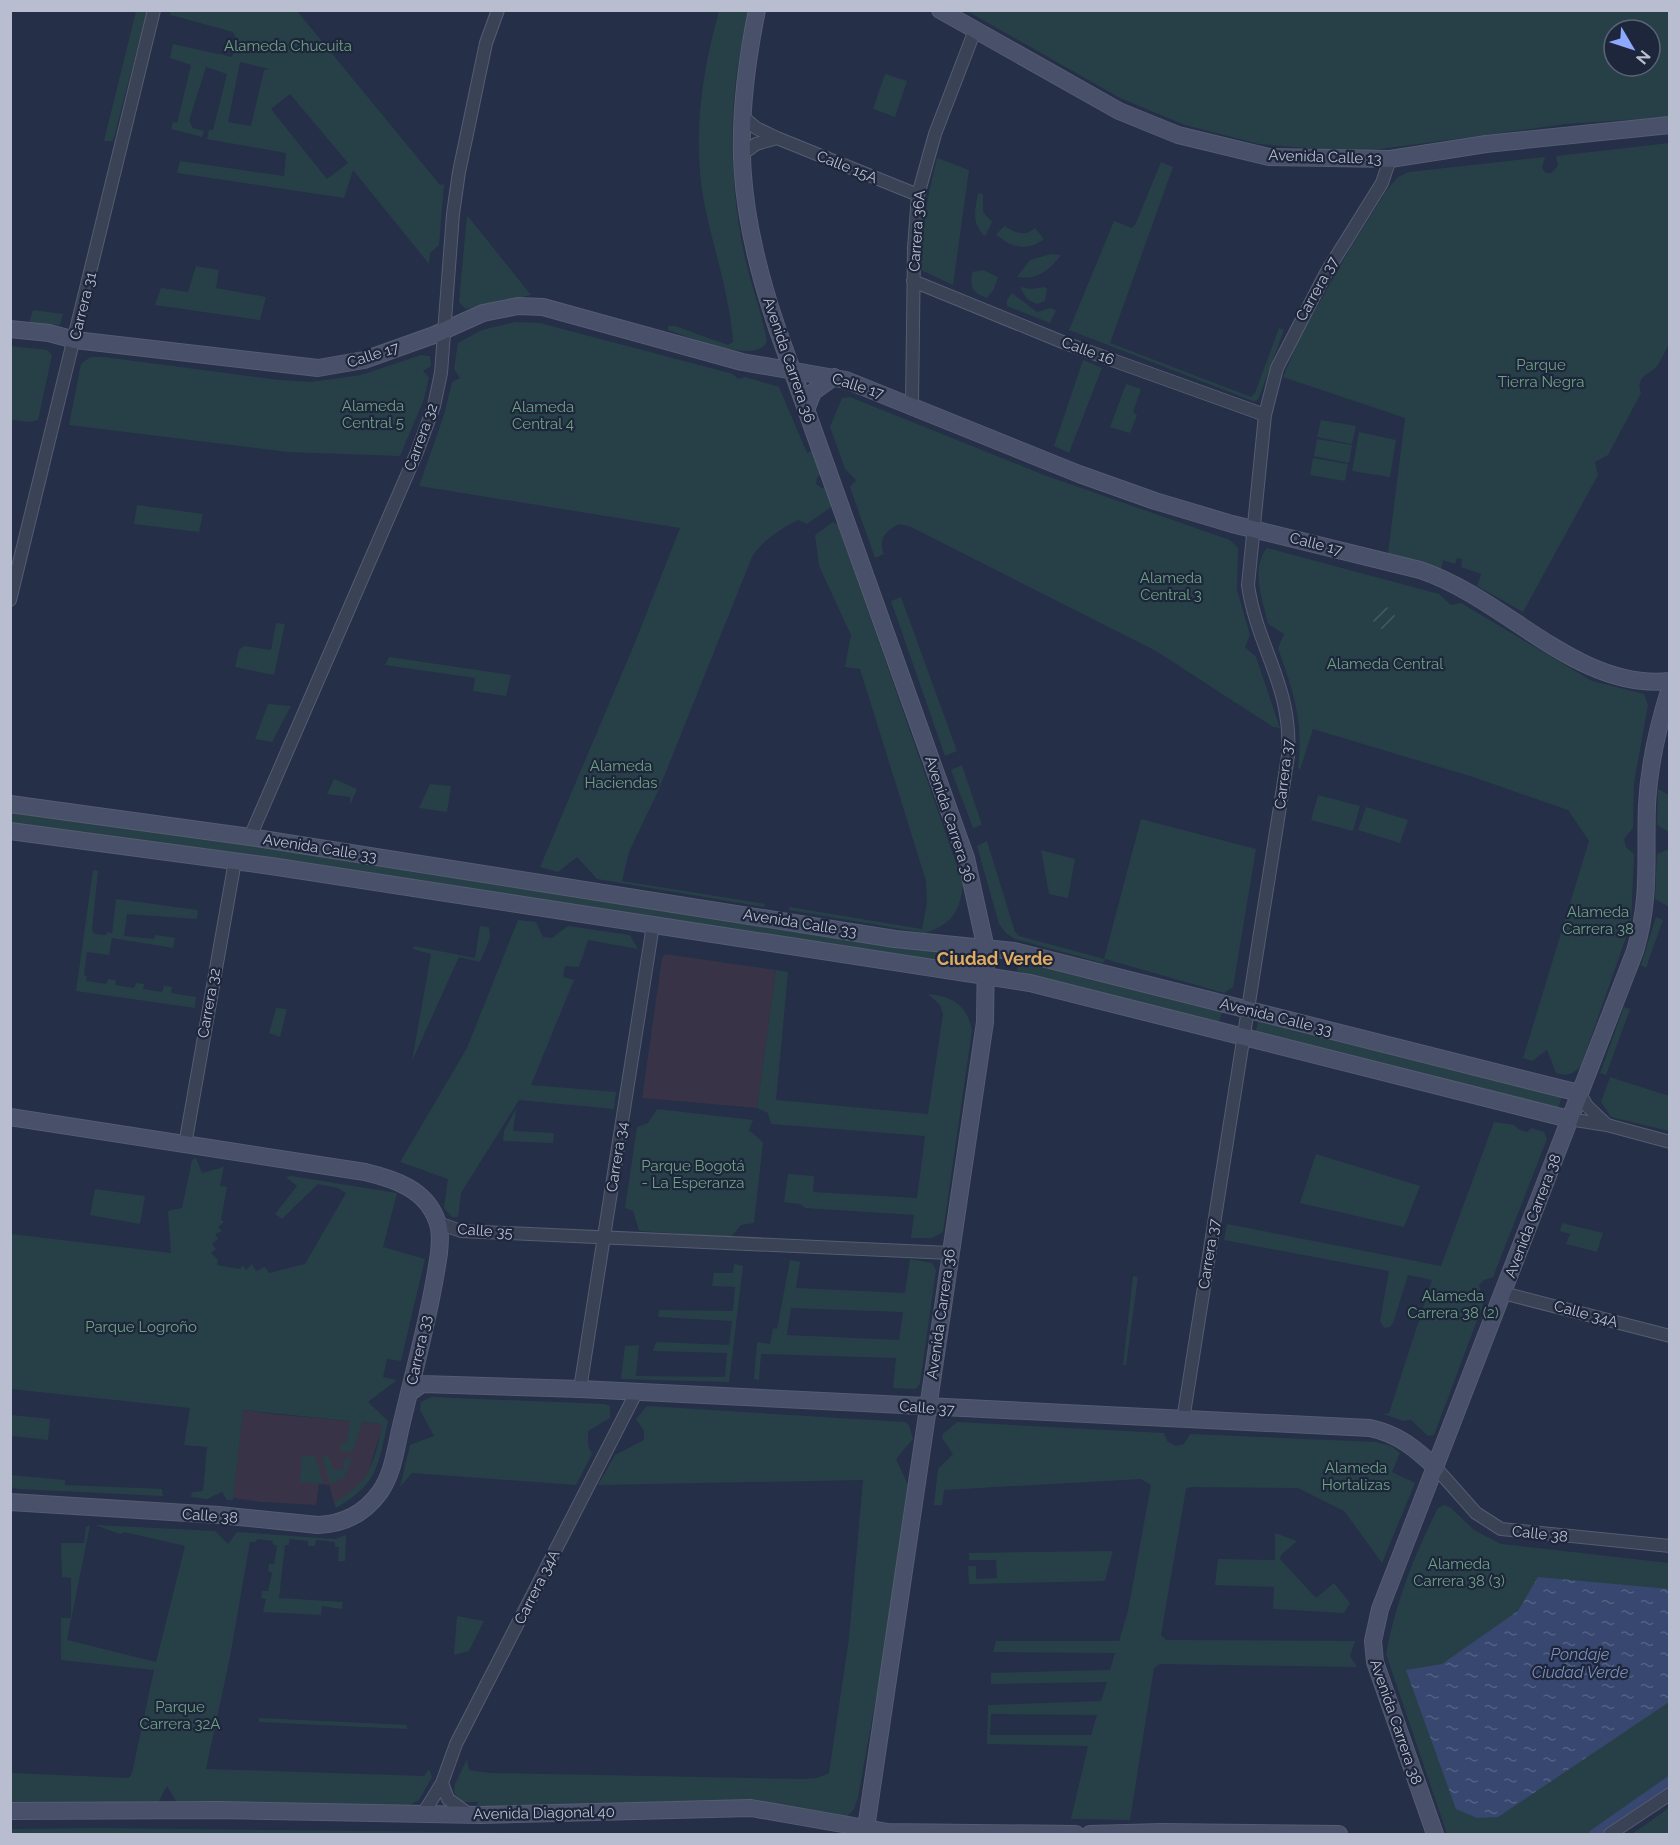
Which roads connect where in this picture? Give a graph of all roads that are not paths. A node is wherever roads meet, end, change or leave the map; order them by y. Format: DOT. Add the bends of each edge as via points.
graph roads {
  1 [pos="154,10"];
  2 [pos="498,10"];
  3 [pos="758,10"];
  4 [pos="940,10"];
  5 [pos="975,30"];
  6 [pos="741,115"];
  7 [pos="1670,125"];
  8 [pos="777,138"];
  9 [pos="741,155"];
  10 [pos="1390,159"];
  11 [pos="918,195"];
  12 [pos="913,281"];
  13 [pos="446,328"];
  14 [pos="10,329"];
  15 [pos="75,340"];
  16 [pos="792,370"];
  17 [pos="834,377"];
  18 [pos="912,405"];
  19 [pos="806,410"];
  20 [pos="1265,415"];
  21 [pos="1254,529"];
  22 [pos="10,600"];
  23 [pos="1670,681"];
  24 [pos="1670,688"];
  25 [pos="10,804"];
  26 [pos="10,831"];
  27 [pos="250,837"];
  28 [pos="235,861"];
  29 [pos="653,925"];
  30 [pos="986,949"];
  31 [pos="987,975"];
  32 [pos="1247,1010"];
  33 [pos="1242,1037"];
  34 [pos="1579,1092"];
  35 [pos="10,1117"];
  36 [pos="1569,1119"];
  37 [pos="1607,1125"];
  38 [pos="1670,1142"];
  39 [pos="185,1145"];
  40 [pos="438,1222"];
  41 [pos="605,1236"];
  42 [pos="950,1253"];
  43 [pos="1503,1293"];
  44 [pos="1670,1336"];
  45 [pos="580,1389"];
  46 [pos="410,1393"];
  47 [pos="636,1393"];
  48 [pos="928,1408"];
  49 [pos="1183,1420"];
  50 [pos="1436,1468"];
  51 [pos="388,1476"];
  52 [pos="10,1502"];
  53 [pos="1670,1546"];
  54 [pos="442,1783"];
  55 [pos="1670,1794"];
  56 [pos="10,1811"];
  57 [pos="423,1814"];
  58 [pos="473,1815"];
  59 [pos="866,1828"];
  60 [pos="1076,1834"];
  61 [pos="1090,1834"];
  62 [pos="1339,1834"];
  63 [pos="1430,1834"];
  64 [pos="1435,1834"];
  65 [pos="1610,1834"];
  1 -- 15 [label="street, Carrera 31"];
  2 -- 13 [label="street, Carrera 32" via="486,43 459,172"];
  3 -- 6 [label="main road, Avenida Carrera 36"];
  4 -- 5 [label="main road, Avenida Calle 13"];
  5 -- 10 [label="main road, Avenida Calle 13" via="1112,108 1179,135 1269,157"];
  5 -- 11 [label="street, Carrera 36A" via="935,134"];
  6 -- 8 [label="street, Calle 15A"];
  6 -- 9 [label="main road, Avenida Carrera 36"];
  7 -- 10 [label="main road, Avenida Calle 13" via="1486,144"];
  8 -- 9 [label="street" via="756,144"];
  8 -- 11 [label="street, Calle 15A"];
  9 -- 16 [label="main road, Avenida Carrera 36" via="751,242"];
  10 -- 20 [label="street, Carrera 37" via="1382,183 1343,243 1287,344"];
  11 -- 12 [label="street, Carrera 36A"];
  12 -- 18 [label="street, Carrera 36A"];
  12 -- 20 [label="street, Calle 16" via="1065,343"];
  13 -- 15 [label="main road, Calle 17" via="364,360 318,368"];
  13 -- 16 [label="main road, Calle 17" via="483,313 518,306 543,307 741,362"];
  13 -- 27 [label="street, Carrera 32" via="438,391 418,448"];
  14 -- 15 [label="main road, Calle 17"];
  15 -- 22 [label="street, Carrera 31"];
  16 -- 17 [label="main road, Calle 17"];
  16 -- 19 [label="main road, Avenida Carrera 36"];
  17 -- 18 [label="main road, Calle 17"];
  17 -- 19 [label="main road" via="813,392"];
  18 -- 21 [label="main road, Calle 17" via="1079,474"];
  19 -- 30 [label="main road, Avenida Carrera 36" via="966,858"];
  20 -- 21 [label="street, Carrera 37"];
  21 -- 23 [label="main road, Calle 17" via="1442,577 1477,595 1590,669 1624,680"];
  21 -- 32 [label="street, Carrera 37" via="1248,572 1250,598 1284,697 1289,741"];
  24 -- 34 [label="main road, Avenida Carrera 38" via="1650,778 1644,920"];
  25 -- 27 [label="main road, Avenida Calle 33"];
  26 -- 28 [label="main road, Avenida Calle 33"];
  27 -- 30 [label="main road, Avenida Calle 33" via="895,939"];
  28 -- 29 [label="main road, Avenida Calle 33"];
  28 -- 39 [label="street, Carrera 32"];
  29 -- 31 [label="main road, Avenida Calle 33"];
  29 -- 41 [label="street, Carrera 34"];
  30 -- 31 [label="main road, Avenida Carrera 36"];
  30 -- 32 [label="main road, Avenida Calle 33" via="1040,957"];
  31 -- 33 [label="main road, Avenida Calle 33"];
  31 -- 42 [label="main road, Avenida Carrera 36" via="985,1022"];
  32 -- 33 [label="street, Carrera 37"];
  32 -- 34 [label="main road, Avenida Calle 33"];
  33 -- 36 [label="main road, Avenida Calle 33"];
  33 -- 49 [label="street, Carrera 37"];
  34 -- 36 [label="main road, Avenida Carrera 38"];
  34 -- 37 [label="street"];
  35 -- 39 [label="main road, Calle 35"];
  36 -- 37 [label="street"];
  36 -- 43 [label="main road, Avenida Carrera 38"];
  37 -- 38 [label="street"];
  39 -- 40 [label="main road, Calle 35" via="397,1180 420,1196"];
  40 -- 41 [label="street, Calle 35" via="461,1231"];
  40 -- 46 [label="main road, Carrera 33" via="439,1253"];
  41 -- 42 [label="street, Calle 35"];
  41 -- 45 [label="street, Carrera 34"];
  42 -- 48 [label="main road, Avenida Carrera 36"];
  43 -- 44 [label="street, Calle 34A"];
  43 -- 50 [label="main road, Avenida Carrera 38"];
  45 -- 46 [label="main road, Calle 37" via="422,1384"];
  45 -- 47 [label="main road, Calle 37"];
  46 -- 51 [label="main road, Carrera 33"];
  47 -- 48 [label="main road, Calle 37"];
  47 -- 54 [label="street, Carrera 34A" via="456,1744"];
  48 -- 49 [label="main road, Calle 37"];
  48 -- 59 [label="main road, Avenida Carrera 36"];
  49 -- 50 [label="main road, Calle 37" via="1370,1428 1408,1442"];
  50 -- 53 [label="street, Calle 38" via="1476,1513 1501,1529"];
  50 -- 64 [label="main road, Avenida Carrera 38" via="1380,1609 1373,1651"];
  51 -- 52 [label="main road, Calle 38" via="368,1506 332,1525"];
  54 -- 57 [label="street, Carrera 34A"];
  54 -- 58 [label="street" via="455,1807"];
  55 -- 65 [label="street"];
  56 -- 57 [label="main road, Avenida Diagonal 40"];
  57 -- 58 [label="main road, Avenida Diagonal 40"];
  58 -- 59 [label="main road, Avenida Diagonal 40" via="751,1808"];
  59 -- 60 [label="main road, Avenida Diagonal 40" via="888,1832"];
  61 -- 62 [label="main road"];
  63 -- 64 [label="main road"];
}
